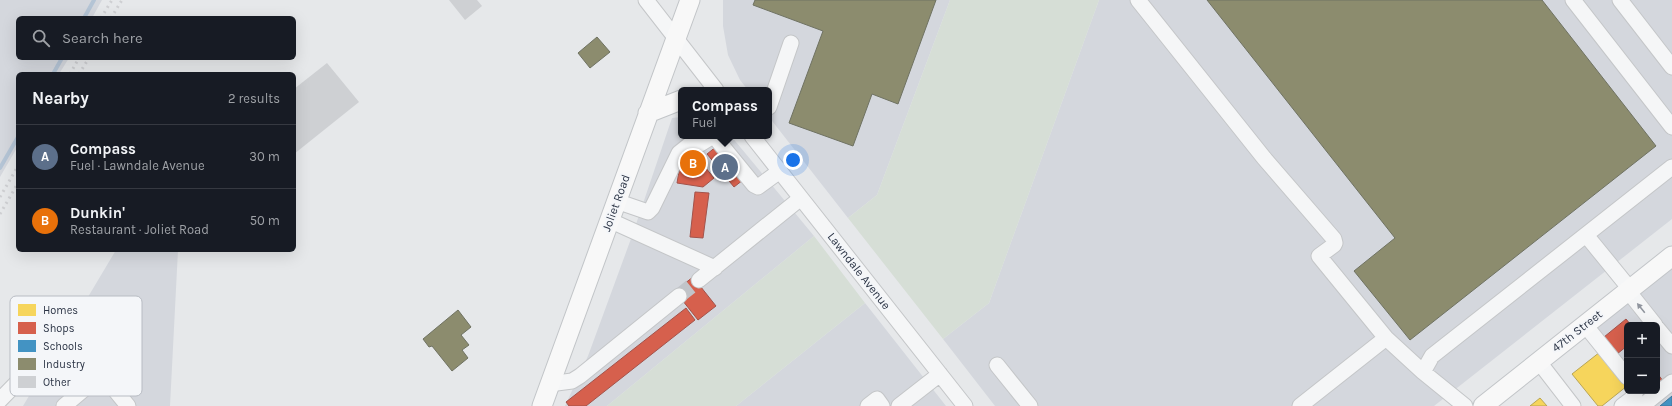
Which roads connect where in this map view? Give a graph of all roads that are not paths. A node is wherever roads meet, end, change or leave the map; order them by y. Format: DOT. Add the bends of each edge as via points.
graph roads {
  1 [pos="646,0"];
  2 [pos="690,0"];
  3 [pos="1138,0"];
  4 [pos="1573,0"];
  5 [pos="1620,0"];
  6 [pos="676,39"];
  7 [pos="791,43"];
  8 [pos="1672,68"];
  9 [pos="714,87"];
  10 [pos="772,98"];
  11 [pos="678,101"];
  12 [pos="648,113"];
  13 [pos="1672,127"];
  14 [pos="708,139"];
  15 [pos="716,139"];
  16 [pos="754,139"];
  17 [pos="1672,167"];
  18 [pos="780,171"];
  19 [pos="801,198"];
  20 [pos="616,201"];
  21 [pos="609,220"];
  22 [pos="1586,235"];
  23 [pos="1672,256"];
  24 [pos="715,268"];
  25 [pos="698,280"];
  26 [pos="1629,290"];
  27 [pos="678,296"];
  28 [pos="1653,322"];
  29 [pos="1585,325"];
  30 [pos="1660,332"];
  31 [pos="1386,338"];
  32 [pos="1672,346"];
  33 [pos="1539,362"];
  34 [pos="997,365"];
  35 [pos="1424,372"];
  36 [pos="1624,373"];
  37 [pos="940,374"];
  38 [pos="1672,382"];
  39 [pos="549,384"];
  40 [pos="10,390"];
  41 [pos="1635,394"];
  42 [pos="76,396"];
  43 [pos="120,396"];
  44 [pos="0,400"];
  45 [pos="64,406"];
  46 [pos="128,406"];
  47 [pos="542,406"];
  48 [pos="868,406"];
  49 [pos="882,406"];
  50 [pos="899,406"];
  51 [pos="965,406"];
  52 [pos="1030,406"];
  53 [pos="1300,406"];
  54 [pos="1465,406"];
  55 [pos="1483,406"];
  56 [pos="1573,406"];
  57 [pos="1622,406"];
  58 [pos="1642,406"];
  1 -- 6 [label="street"];
  2 -- 6 [label="main road, Joliet Road"];
  3 -- 31 [label="street" via="1264,158 1334,239 1334,245 1319,256"];
  4 -- 13 [label="street"];
  5 -- 8 [label="street"];
  6 -- 9 [label="street"];
  6 -- 12 [label="main road, Joliet Road"];
  7 -- 10 [label="street"];
  11 -- 12 [label="main road"];
  12 -- 20 [label="main road, Joliet Road"];
  14 -- 20 [label="street" via="700,144 689,145 679,153 648,212"];
  15 -- 18 [label="street" via="758,187"];
  16 -- 18 [label="street, Lawndale Avenue"];
  17 -- 22 [label="street"];
  18 -- 19 [label="street, Lawndale Avenue"];
  19 -- 24 [label="street"];
  19 -- 37 [label="street, Lawndale Avenue"];
  20 -- 21 [label="main road, Joliet Road"];
  21 -- 24 [label="street"];
  21 -- 39 [label="main road, Joliet Road"];
  22 -- 26 [label="street"];
  22 -- 35 [label="street" via="1432,356"];
  23 -- 26 [label="main road, 47th Street"];
  24 -- 25 [label="street"];
  28 -- 26 [label="street, one-way"];
  26 -- 29 [label="main road, 47th Street"];
  27 -- 39 [label="street" via="580,376 572,381"];
  29 -- 33 [label="main road, 47th Street"];
  29 -- 36 [label="street"];
  30 -- 32 [label="street"];
  31 -- 35 [label="street"];
  31 -- 53 [label="street"];
  33 -- 55 [label="main road, 47th Street"];
  33 -- 56 [label="street"];
  34 -- 52 [label="street"];
  35 -- 54 [label="street"];
  37 -- 50 [label="street"];
  37 -- 51 [label="street, Lawndale Avenue"];
  38 -- 58 [label="street"];
  39 -- 47 [label="main road, Joliet Road"];
  40 -- 44 [label="street"];
  41 -- 57 [label="street"];
  42 -- 45 [label="street"];
  43 -- 46 [label="street"];
  48 -- 49 [label="street" via="876,399"];
}
